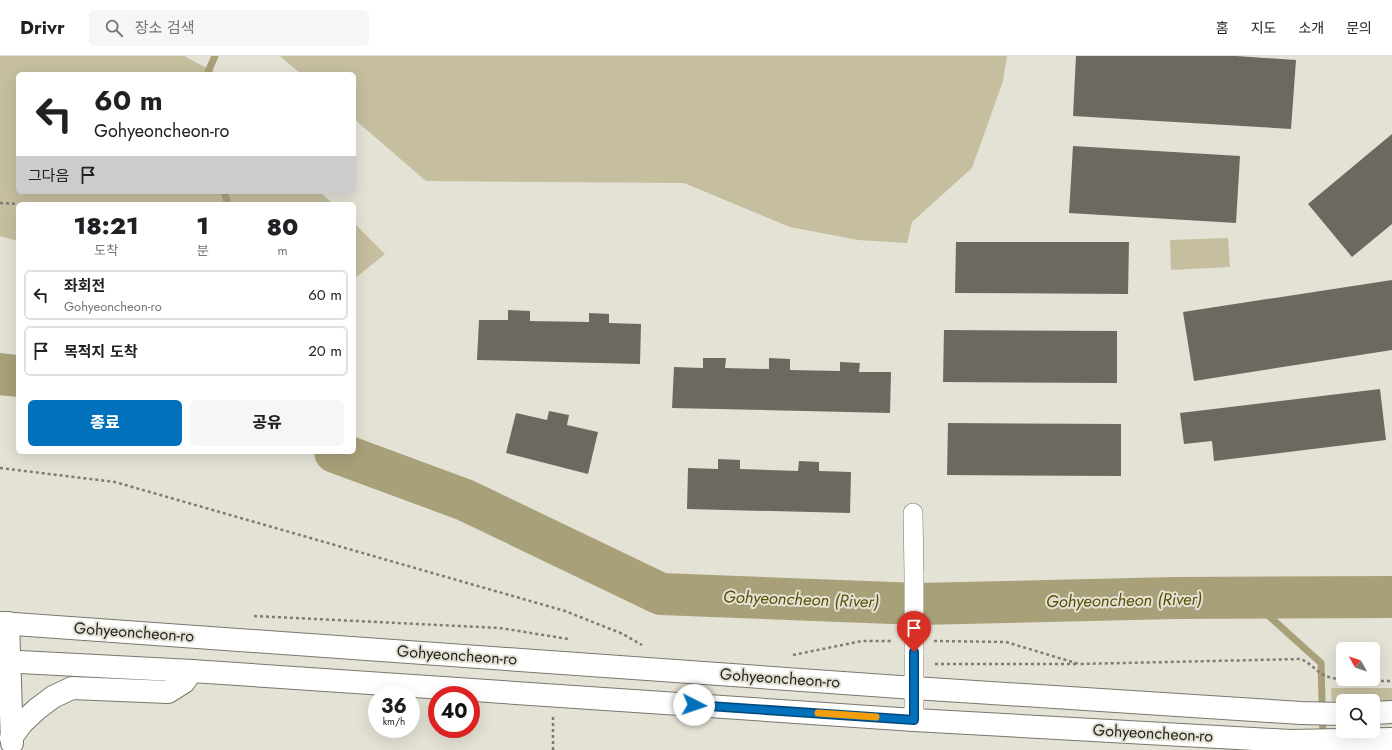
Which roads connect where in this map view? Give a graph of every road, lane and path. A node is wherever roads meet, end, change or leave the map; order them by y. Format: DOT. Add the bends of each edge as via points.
graph roads {
  1 [pos="0,202"];
  2 [pos="16,204"];
  3 [pos="0,468"];
  4 [pos="913,513"];
  5 [pos="4,623"];
  6 [pos="1006,642"];
  7 [pos="647,648"];
  8 [pos="914,658"];
  9 [pos="5,661"];
  10 [pos="1079,664"];
  11 [pos="192,672"];
  12 [pos="1392,681"];
  13 [pos="914,688"];
  14 [pos="553,695"];
  15 [pos="1392,712"];
  16 [pos="1380,713"];
  17 [pos="1336,714"];
  18 [pos="914,720"];
  19 [pos="1392,739"];
  20 [pos="12,744"];
  21 [pos="553,750"];
  1 -- 2 [label="path"];
  3 -- 7 [label="path" via="116,482 566,611 624,634"];
  4 -- 8 [label="street, bridge"];
  5 -- 9 [label="street"];
  5 -- 13 [label="street, Gohyeoncheon-ro"];
  6 -- 10 [label="path"];
  8 -- 10 [label="path"];
  8 -- 13 [label="street"];
  9 -- 11 [label="street, Gohyeoncheon-ro"];
  9 -- 20 [label="street"];
  10 -- 12 [label="path" via="1301,659 1325,675 1338,680"];
  11 -- 14 [label="street, Gohyeoncheon-ro"];
  11 -- 20 [label="street" via="184,682 168,692 72,688 53,697 22,723"];
  13 -- 17 [label="street, Gohyeoncheon-ro"];
  13 -- 18 [label="street"];
  14 -- 18 [label="street, Gohyeoncheon-ro"];
  14 -- 21 [label="path"];
  15 -- 16 [label="street"];
  18 -- 19 [label="street, Gohyeoncheon-ro" via="1299,741"];
}
